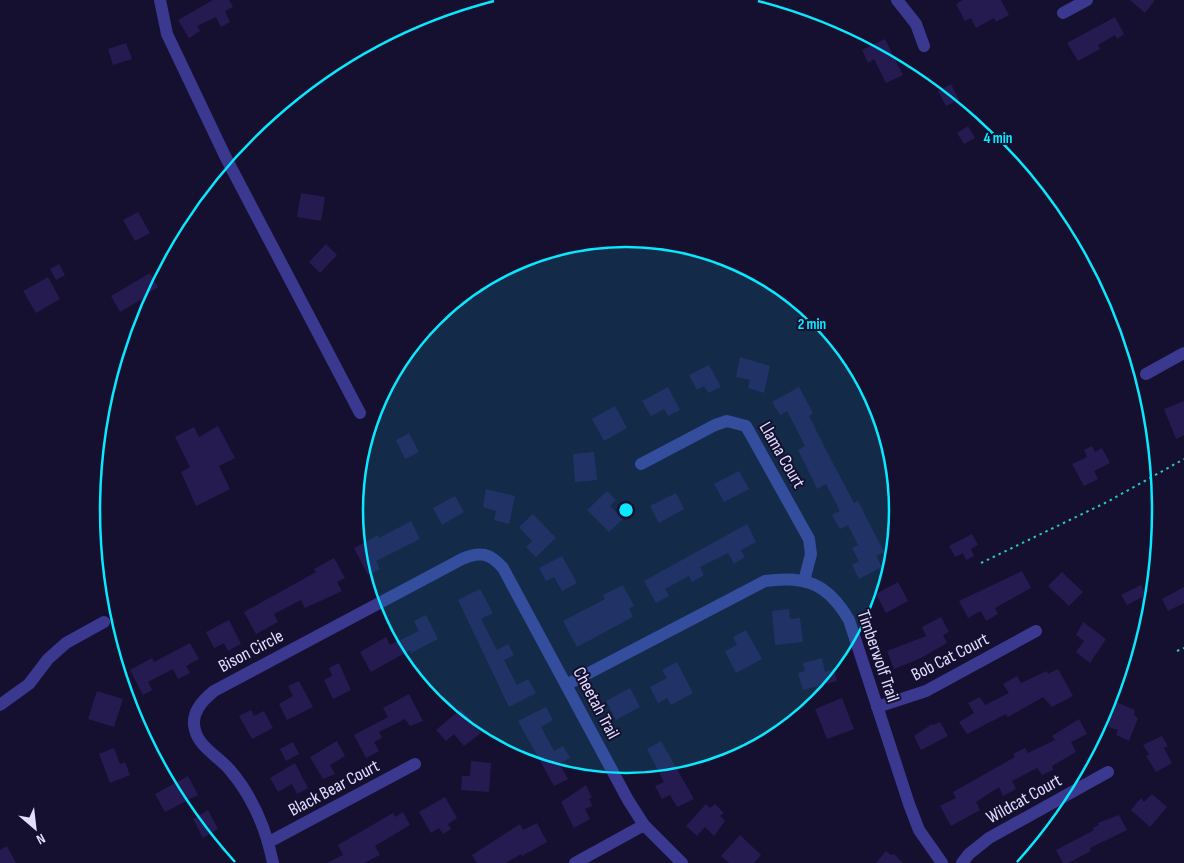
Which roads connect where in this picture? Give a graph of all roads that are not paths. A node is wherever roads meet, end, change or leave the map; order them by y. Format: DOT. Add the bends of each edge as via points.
graph roads {
  1 [pos="160,0"];
  2 [pos="896,0"];
  3 [pos="1088,0"];
  4 [pos="1063,13"];
  5 [pos="924,46"];
  6 [pos="1184,353"];
  7 [pos="1146,374"];
  8 [pos="360,413"];
  9 [pos="641,464"];
  10 [pos="487,554"];
  11 [pos="804,581"];
  12 [pos="104,622"];
  13 [pos="1036,631"];
  14 [pos="566,684"];
  15 [pos="0,705"];
  16 [pos="877,707"];
  17 [pos="415,764"];
  18 [pos="1108,772"];
  19 [pos="644,825"];
  20 [pos="269,842"];
  21 [pos="273,863"];
  22 [pos="575,863"];
  23 [pos="682,863"];
  24 [pos="942,863"];
  25 [pos="962,863"];
  1 -- 8 [label="street" via="167,34 217,140"];
  2 -- 5 [label="street" via="916,24"];
  3 -- 4 [label="street"];
  6 -- 7 [label="street"];
  9 -- 11 [label="street, Llama Court" via="715,425 727,421 746,426 808,539 811,554"];
  10 -- 14 [label="street, Cheetah Trail" via="503,568"];
  10 -- 20 [label="street, Bison Circle" via="462,559 214,691 201,702 194,728 198,737 246,791 260,815"];
  11 -- 14 [label="street, Timberwolf Trail" via="785,578 765,581 746,589"];
  11 -- 16 [label="street, Timberwolf Trail" via="824,588 838,601 850,620"];
  12 -- 15 [label="street" via="66,643 48,658 29,684"];
  13 -- 16 [label="street, Bob Cat Court" via="926,691"];
  14 -- 19 [label="street, Cheetah Trail"];
  16 -- 24 [label="street, Timberwolf Trail" via="919,830"];
  17 -- 20 [label="street, Black Bear Court"];
  18 -- 25 [label="street, Wildcat Court" via="989,838"];
  19 -- 22 [label="street"];
  19 -- 23 [label="street, Cheetah Trail"];
  20 -- 21 [label="street, Bison Circle"];
}
